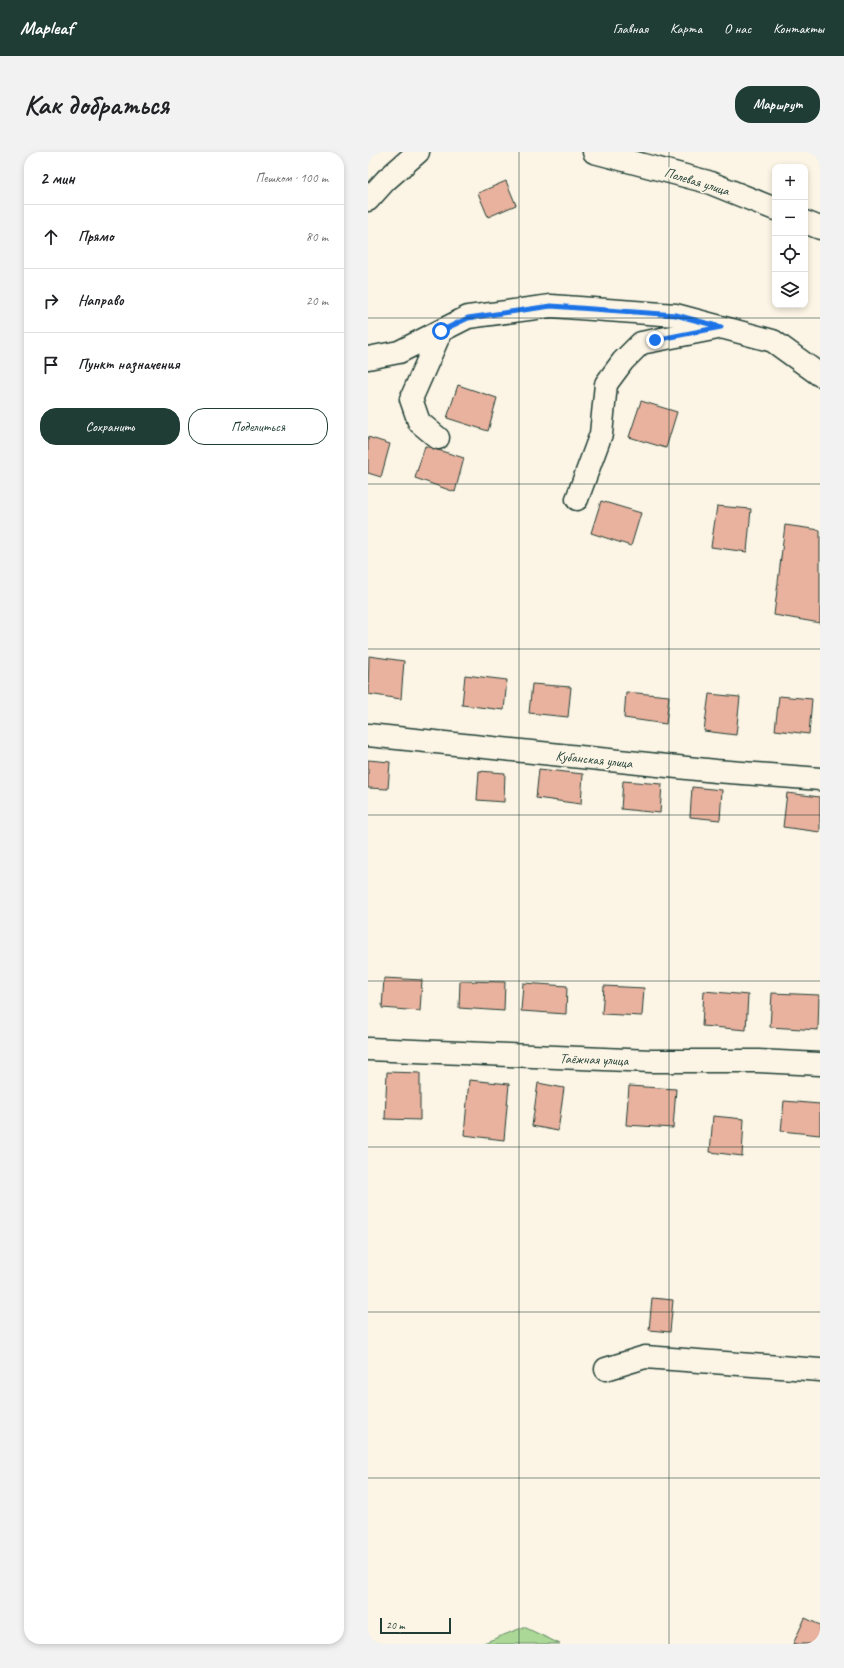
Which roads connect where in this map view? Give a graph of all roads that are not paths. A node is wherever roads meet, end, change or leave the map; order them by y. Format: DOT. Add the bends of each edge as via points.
graph roads {
  1 [pos="418,152"];
  2 [pos="594,152"];
  3 [pos="368,200"];
  4 [pos="772,208"];
  5 [pos="808,223"];
  6 [pos="820,228"];
  7 [pos="721,327"];
  8 [pos="441,331"];
  9 [pos="368,358"];
  10 [pos="820,375"];
  11 [pos="438,438"];
  12 [pos="577,499"];
  13 [pos="368,735"];
  14 [pos="820,779"];
  15 [pos="368,1049"];
  16 [pos="820,1064"];
  17 [pos="606,1369"];
  18 [pos="820,1370"];
  1 -- 3 [label="street"];
  2 -- 4 [label="street, Полевая улица" via="708,182"];
  5 -- 6 [label="street"];
  7 -- 8 [label="street" via="676,315 551,306 468,318"];
  7 -- 10 [label="street" via="773,341"];
  7 -- 12 [label="street" via="642,343 623,361 606,384 601,434"];
  8 -- 9 [label="street" via="399,352"];
  8 -- 11 [label="street" via="411,399 419,422"];
  13 -- 14 [label="street, Кубанская улица" via="716,771"];
  15 -- 16 [label="street, Таёжная улица" via="651,1061"];
  17 -- 18 [label="street" via="645,1357"];
}
